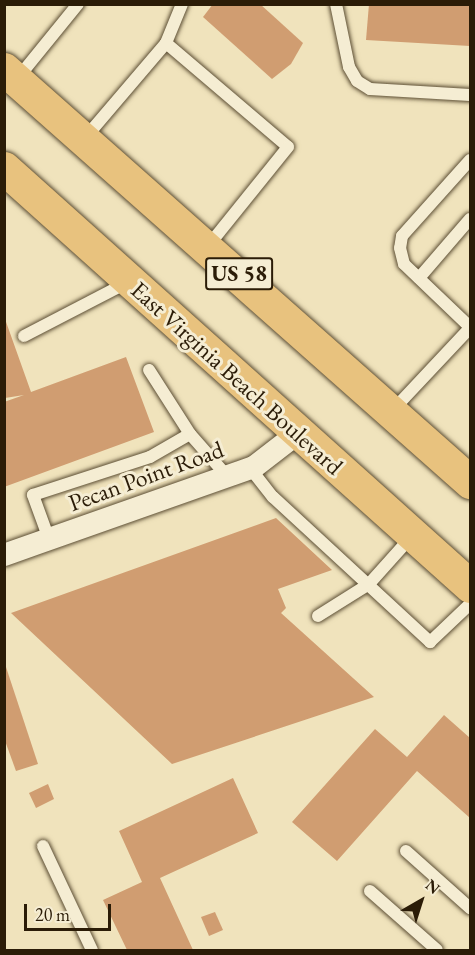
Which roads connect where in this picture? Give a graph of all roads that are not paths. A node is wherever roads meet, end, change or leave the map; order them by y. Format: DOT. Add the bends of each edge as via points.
graph roads {
  1 [pos="78,4"];
  2 [pos="182,4"];
  3 [pos="336,4"];
  4 [pos="166,43"];
  5 [pos="11,74"];
  6 [pos="471,95"];
  7 [pos="84,139"];
  8 [pos="471,160"];
  9 [pos="4,168"];
  10 [pos="471,219"];
  11 [pos="208,246"];
  12 [pos="419,278"];
  13 [pos="129,281"];
  14 [pos="471,327"];
  15 [pos="24,336"];
  16 [pos="149,370"];
  17 [pos="392,411"];
  18 [pos="298,433"];
  19 [pos="190,434"];
  20 [pos="250,468"];
  21 [pos="226,476"];
  22 [pos="471,482"];
  23 [pos="413,536"];
  24 [pos="49,539"];
  25 [pos="4,555"];
  26 [pos="369,584"];
  27 [pos="471,586"];
  28 [pos="471,604"];
  29 [pos="318,616"];
  30 [pos="43,846"];
  31 [pos="406,851"];
  32 [pos="370,891"];
  33 [pos="471,908"];
  34 [pos="92,951"];
  35 [pos="437,951"];
  1 -- 5 [label="lane"];
  2 -- 4 [label="lane"];
  3 -- 6 [label="lane" via="349,67 357,81 370,89"];
  4 -- 7 [label="lane"];
  4 -- 11 [label="lane" via="288,147"];
  5 -- 7 [label="main road, US 58"];
  7 -- 11 [label="main road, US 58"];
  8 -- 12 [label="lane" via="402,236 404,264"];
  9 -- 13 [label="main road, East Virginia Beach Boulevard"];
  10 -- 12 [label="lane"];
  11 -- 17 [label="main road, US 58"];
  12 -- 14 [label="lane"];
  13 -- 15 [label="lane"];
  13 -- 18 [label="main road, East Virginia Beach Boulevard"];
  14 -- 17 [label="lane"];
  16 -- 19 [label="lane"];
  17 -- 22 [label="main road, US 58"];
  18 -- 20 [label="street, Pecan Point Road"];
  18 -- 23 [label="main road, East Virginia Beach Boulevard"];
  19 -- 21 [label="lane"];
  19 -- 24 [label="lane" via="150,457 33,495"];
  20 -- 21 [label="street, Pecan Point Road"];
  20 -- 26 [label="lane" via="273,497"];
  21 -- 24 [label="street, Pecan Point Road"];
  23 -- 26 [label="lane"];
  23 -- 27 [label="main road, East Virginia Beach Boulevard"];
  24 -- 25 [label="street, Pecan Point Road"];
  26 -- 28 [label="lane" via="430,642"];
  26 -- 29 [label="lane"];
  30 -- 34 [label="lane"];
  31 -- 33 [label="lane"];
  32 -- 35 [label="lane"];
}
